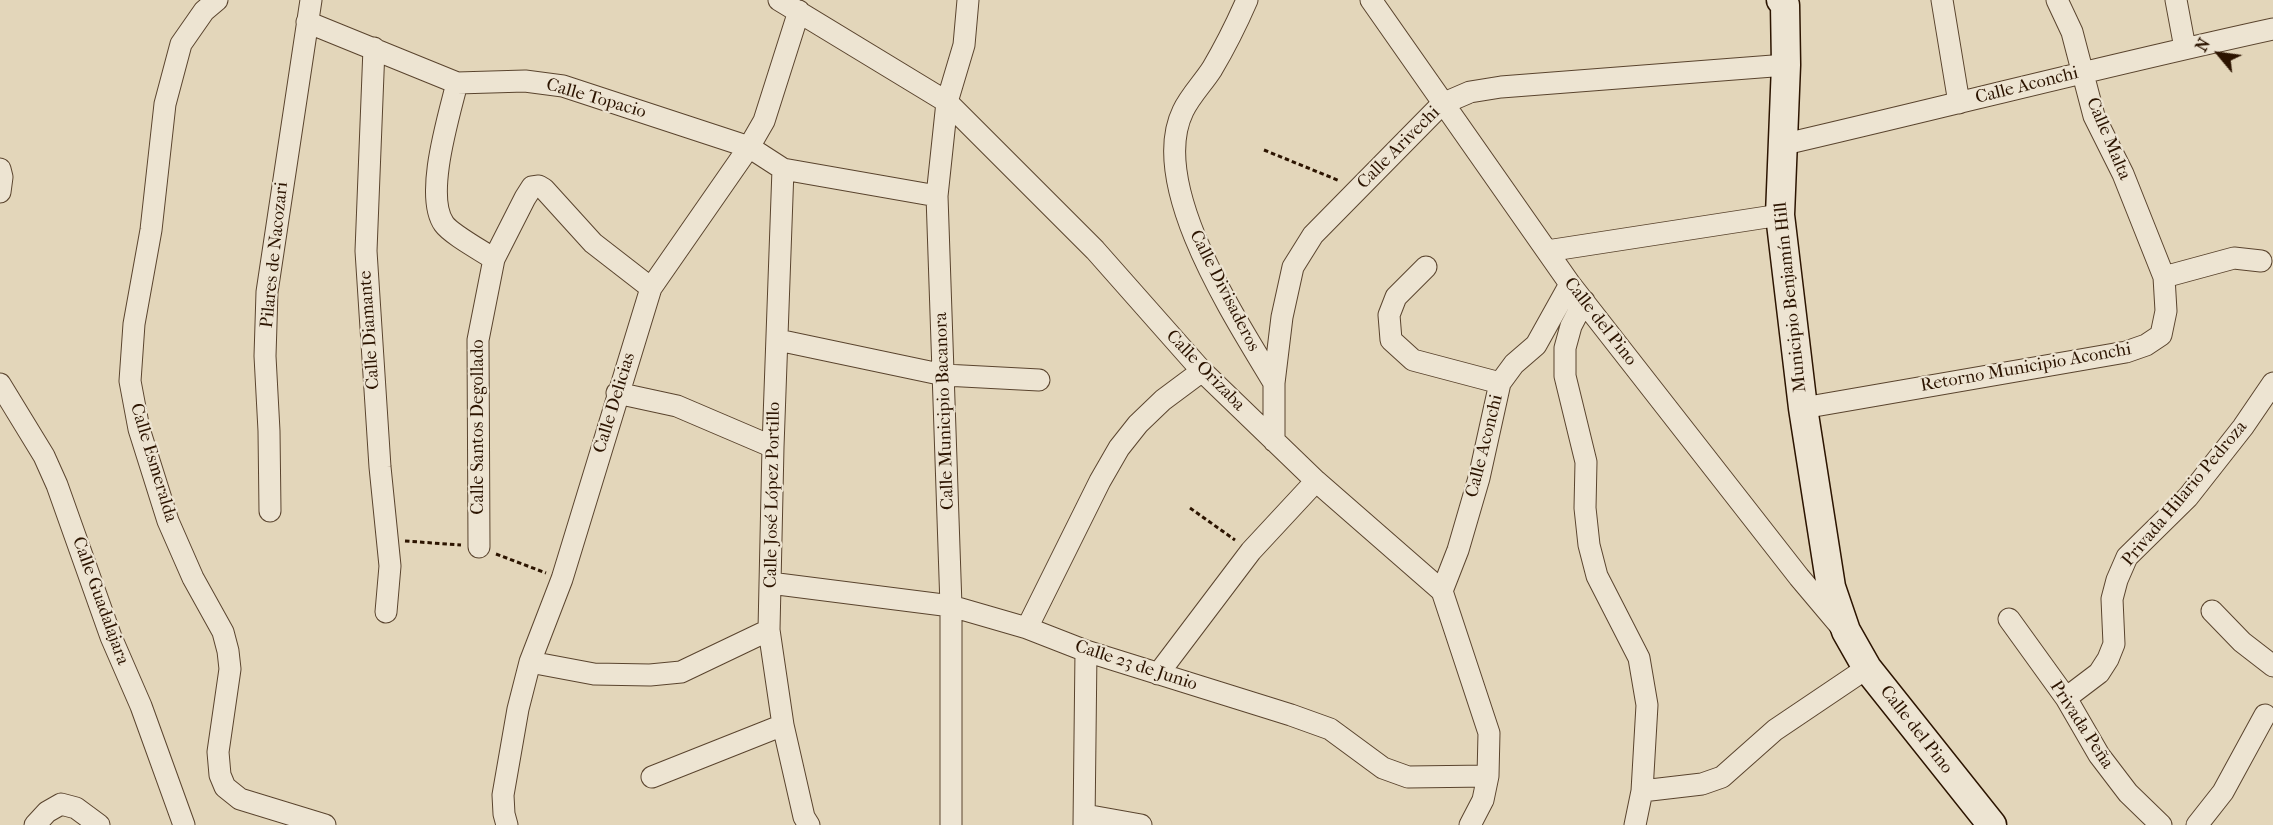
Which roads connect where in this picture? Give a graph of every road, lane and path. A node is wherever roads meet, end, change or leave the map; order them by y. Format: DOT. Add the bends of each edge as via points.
graph roads {
  1 [pos="217,0"];
  2 [pos="310,0"];
  3 [pos="779,0"];
  4 [pos="968,0"];
  5 [pos="1247,0"];
  6 [pos="1371,0"];
  7 [pos="1942,0"];
  8 [pos="2057,0"];
  9 [pos="2176,0"];
  10 [pos="1784,2"];
  11 [pos="799,11"];
  12 [pos="307,22"];
  13 [pos="2273,29"];
  14 [pos="374,48"];
  15 [pos="2186,48"];
  16 [pos="1786,64"];
  17 [pos="2082,72"];
  18 [pos="457,83"];
  19 [pos="947,102"];
  20 [pos="1959,103"];
  21 [pos="1442,104"];
  22 [pos="1781,145"];
  23 [pos="749,147"];
  24 [pos="1264,150"];
  25 [pos="0,169"];
  26 [pos="783,170"];
  27 [pos="1358,188"];
  28 [pos="0,192"];
  29 [pos="937,196"];
  30 [pos="1780,215"];
  31 [pos="1547,251"];
  32 [pos="494,259"];
  33 [pos="2261,261"];
  34 [pos="1426,267"];
  35 [pos="2164,277"];
  36 [pos="1570,284"];
  37 [pos="651,288"];
  38 [pos="1584,301"];
  39 [pos="778,340"];
  40 [pos="1202,371"];
  41 [pos="944,375"];
  42 [pos="1039,380"];
  43 [pos="1274,383"];
  44 [pos="1500,383"];
  45 [pos="2273,383"];
  46 [pos="0,384"];
  47 [pos="617,393"];
  48 [pos="1803,408"];
  49 [pos="1274,441"];
  50 [pos="773,447"];
  51 [pos="1316,481"];
  52 [pos="1190,508"];
  53 [pos="270,511"];
  54 [pos="479,547"];
  55 [pos="1251,551"];
  56 [pos="770,583"];
  57 [pos="1832,587"];
  58 [pos="1443,591"];
  59 [pos="951,606"];
  60 [pos="2212,611"];
  61 [pos="386,612"];
  62 [pos="2009,619"];
  63 [pos="1027,627"];
  64 [pos="769,630"];
  65 [pos="1846,631"];
  66 [pos="1086,651"];
  67 [pos="530,662"];
  68 [pos="2273,666"];
  69 [pos="1867,668"];
  70 [pos="1158,674"];
  71 [pos="2066,698"];
  72 [pos="2265,715"];
  73 [pos="783,725"];
  74 [pos="1488,776"];
  75 [pos="652,777"];
  76 [pos="1642,791"];
  77 [pos="1085,820"];
  78 [pos="803,822"];
  79 [pos="35,825"];
  80 [pos="99,825"];
  81 [pos="184,825"];
  82 [pos="325,825"];
  83 [pos="507,825"];
  84 [pos="951,825"];
  85 [pos="1141,825"];
  86 [pos="1470,825"];
  87 [pos="1635,825"];
  88 [pos="1992,825"];
  89 [pos="2161,825"];
  90 [pos="2197,825"];
  1 -- 82 [label="street, Calle Esmeralda" via="204,11 181,44 165,104 151,230 134,324 130,381 139,429 168,520 193,578 223,632 228,651 230,669 218,752 225,787 240,799"];
  2 -- 12 [label="street, Pilares de Nacozari"];
  3 -- 11 [label="street, Calle Orizaba"];
  4 -- 19 [label="street, Calle Municipio Bacanora" via="964,45"];
  5 -- 43 [label="street, Calle Divisaderos" via="1212,69 1183,110 1173,158 1190,228 1227,303"];
  6 -- 21 [label="street, Calle del Pino"];
  7 -- 20 [label="street"];
  8 -- 17 [label="street, Calle Malta" via="2072,32"];
  9 -- 15 [label="street"];
  10 -- 16 [label="street, Municipio Benjamín Hill"];
  11 -- 19 [label="street, Calle Orizaba"];
  11 -- 23 [label="street, Calle Delicias" via="764,121"];
  12 -- 14 [label="street, Calle Topacio"];
  12 -- 53 [label="street, Pilares de Nacozari" via="267,292"];
  13 -- 15 [label="street, Calle Aconchi"];
  14 -- 18 [label="street, Calle Topacio"];
  14 -- 61 [label="street, Calle Diamante" via="366,251 390,566"];
  15 -- 17 [label="street, Calle Aconchi"];
  16 -- 21 [label="street, Calle Arivechi" via="1501,87 1470,92"];
  16 -- 22 [label="street, Municipio Benjamín Hill"];
  17 -- 20 [label="street, Calle Aconchi"];
  17 -- 35 [label="street, Calle Malta" via="2094,116"];
  18 -- 23 [label="street, Calle Topacio" via="525,81 563,86"];
  18 -- 32 [label="street" via="441,152 438,209 445,225"];
  19 -- 29 [label="street, Calle Municipio Bacanora"];
  19 -- 40 [label="street, Calle Orizaba" via="1095,250"];
  20 -- 22 [label="street, Calle Aconchi"];
  21 -- 27 [label="street, Calle Arivechi"];
  21 -- 31 [label="street, Calle del Pino"];
  22 -- 30 [label="street, Municipio Benjamín Hill"];
  23 -- 26 [label="street, Calle Topacio"];
  23 -- 37 [label="street, Calle Delicias"];
  24 -- 27 [label="path"];
  25 -- 28 [label="street"];
  26 -- 29 [label="street"];
  26 -- 39 [label="street, Calle José López Portillo"];
  27 -- 43 [label="street, Calle Arivechi" via="1313,235 1293,267"];
  29 -- 41 [label="street, Calle Municipio Bacanora"];
  30 -- 31 [label="street"];
  30 -- 48 [label="street, Municipio Benjamín Hill"];
  31 -- 36 [label="street, Calle del Pino"];
  32 -- 37 [label="street, Calle Santos Degollado" via="525,198 532,187 538,186 593,243"];
  32 -- 54 [label="street, Calle Santos Degollado" via="478,340"];
  33 -- 35 [label="street" via="2234,258"];
  34 -- 44 [label="street" via="1396,297 1389,315 1391,340 1413,360"];
  35 -- 48 [label="street, Retorno Municipio Aconchi" via="2166,311 2161,335 2146,345 2114,354"];
  36 -- 38 [label="street, Calle del Pino"];
  36 -- 44 [label="street, Calle Aconchi" via="1536,345"];
  37 -- 47 [label="street, Calle Delicias"];
  38 -- 65 [label="street, Calle del Pino" via="1821,606"];
  38 -- 76 [label="street" via="1570,326 1565,376 1586,462 1585,508 1597,576 1639,658 1647,705"];
  39 -- 41 [label="street"];
  39 -- 50 [label="street, Calle José López Portillo"];
  40 -- 49 [label="street, Calle Orizaba"];
  40 -- 63 [label="street" via="1163,400 1119,448"];
  41 -- 42 [label="street"];
  41 -- 59 [label="street, Calle Municipio Bacanora"];
  43 -- 49 [label="street, Calle Arivechi"];
  44 -- 58 [label="street, Calle Aconchi" via="1479,478"];
  45 -- 71 [label="street, Privada Hilario Pedroza" via="2188,497 2127,557 2112,599 2114,644 2108,659 2099,673"];
  46 -- 81 [label="street, Calle Guadalajara" via="57,485"];
  47 -- 50 [label="street" via="677,406"];
  47 -- 67 [label="street, Calle Delicias" via="562,579"];
  48 -- 57 [label="street, Municipio Benjamín Hill"];
  49 -- 51 [label="street, Calle Orizaba"];
  50 -- 56 [label="street, Calle José López Portillo"];
  51 -- 55 [label="street"];
  51 -- 58 [label="street, Calle Orizaba"];
  52 -- 55 [label="path"];
  55 -- 70 [label="street"];
  56 -- 59 [label="street, Calle 23 de Junio"];
  56 -- 64 [label="street, Calle José López Portillo"];
  57 -- 65 [label="street, Calle del Pino"];
  58 -- 74 [label="street" via="1489,733"];
  59 -- 63 [label="street, Calle 23 de Junio"];
  59 -- 84 [label="street, Calle Municipio Bacanora"];
  60 -- 68 [label="street"];
  62 -- 71 [label="street, Privada Peña"];
  63 -- 66 [label="street, Calle 23 de Junio"];
  64 -- 67 [label="street" via="681,672 594,674"];
  64 -- 73 [label="street, Calle José López Portillo"];
  65 -- 69 [label="street, Calle del Pino"];
  66 -- 70 [label="street, Calle 23 de Junio"];
  66 -- 77 [label="street"];
  67 -- 83 [label="street, Calle Delicias" via="503,795"];
  69 -- 76 [label="street" via="1775,730 1722,777 1702,784"];
  69 -- 88 [label="street, Calle del Pino"];
  70 -- 74 [label="street, Calle 23 de Junio" via="1329,729 1383,768 1408,777"];
  71 -- 89 [label="street, Privada Peña" via="2099,755 2128,793"];
  72 -- 90 [label="street" via="2223,792"];
  73 -- 75 [label="street"];
  73 -- 78 [label="street, Calle José López Portillo"];
  74 -- 86 [label="street" via="1483,800"];
  76 -- 87 [label="street"];
  77 -- 85 [label="street"];
  79 -- 80 [label="street" via="61,804 76,808"];
}
